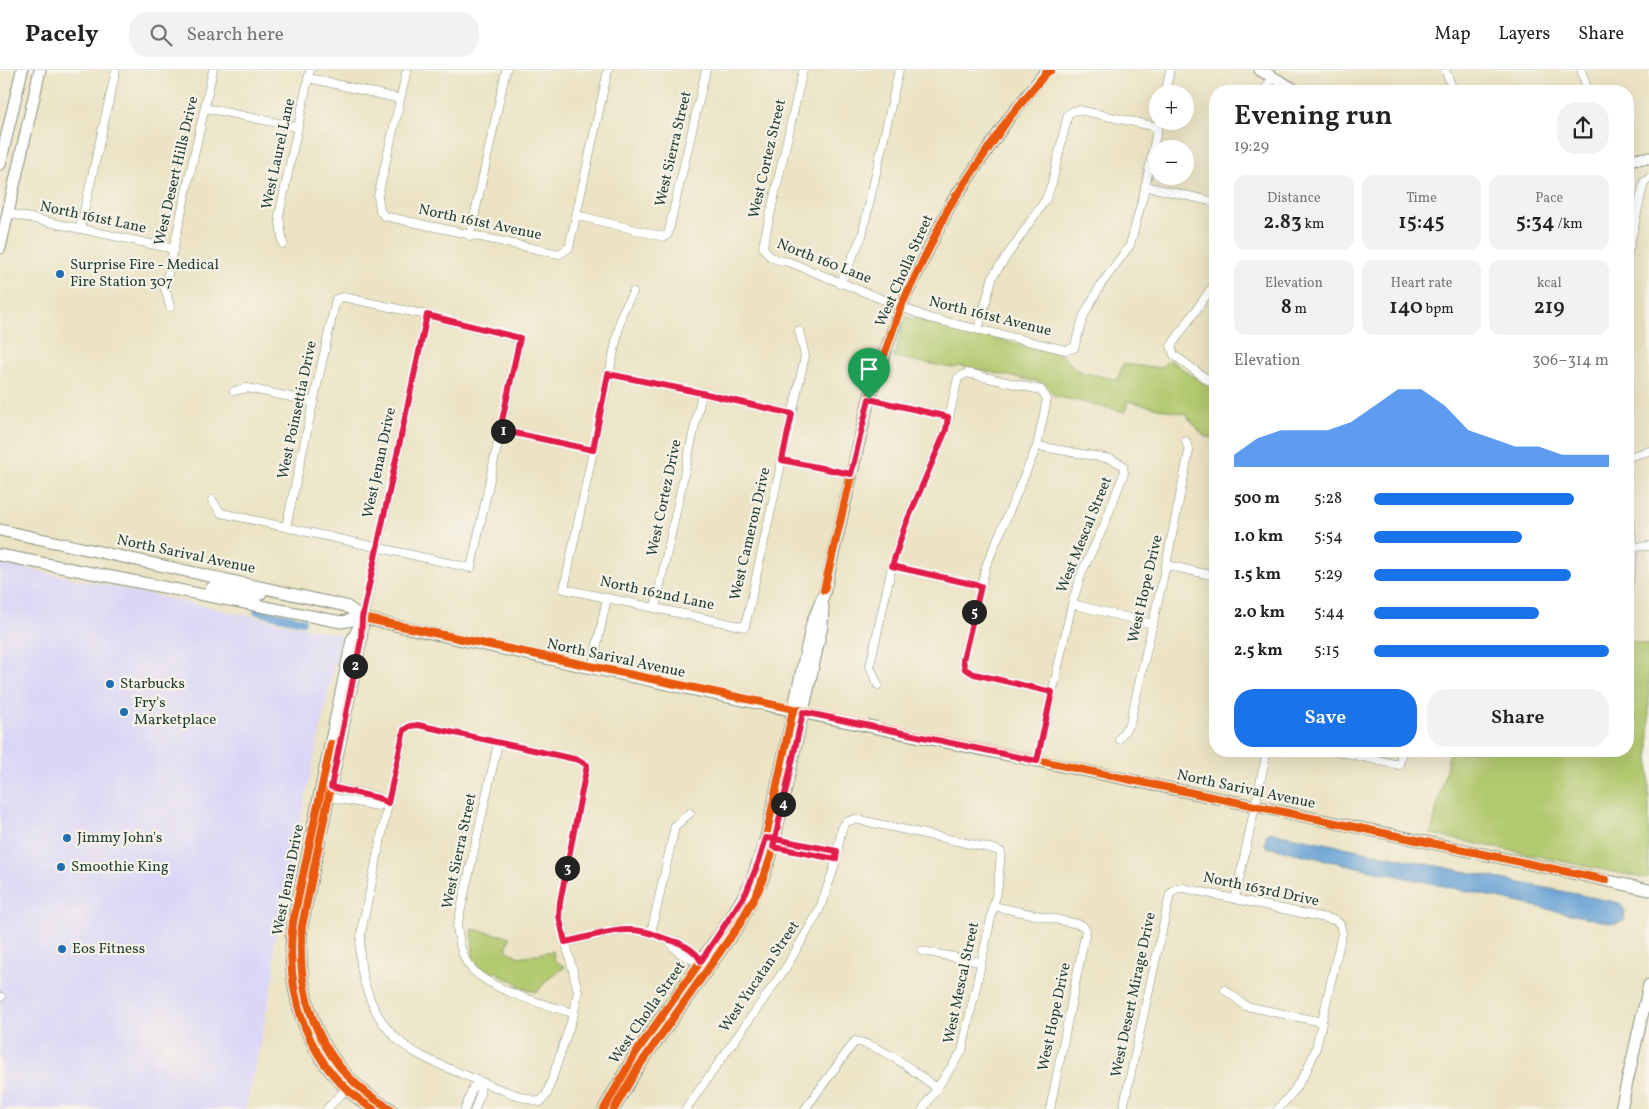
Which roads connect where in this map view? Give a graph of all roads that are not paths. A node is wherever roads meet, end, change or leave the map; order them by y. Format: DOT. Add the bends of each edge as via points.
graph roads {
  1 [pos="22,70"];
  2 [pos="40,70"];
  3 [pos="116,70"];
  4 [pos="214,70"];
  5 [pos="407,70"];
  6 [pos="506,70"];
  7 [pos="608,70"];
  8 [pos="706,70"];
  9 [pos="803,70"];
  10 [pos="899,70"];
  11 [pos="1170,70"];
  12 [pos="1260,70"];
  13 [pos="1445,70"];
  14 [pos="1581,70"];
  15 [pos="1048,71"];
  16 [pos="310,74"];
  17 [pos="1272,78"];
  18 [pos="1167,85"];
  19 [pos="1268,85"];
  20 [pos="1285,85"];
  21 [pos="1451,85"];
  22 [pos="1586,85"];
  23 [pos="400,99"];
  24 [pos="205,108"];
  25 [pos="1149,122"];
  26 [pos="297,127"];
  27 [pos="1157,130"];
  28 [pos="1649,158"];
  29 [pos="1634,159"];
  30 [pos="0,164"];
  31 [pos="1649,178"];
  32 [pos="1145,186"];
  33 [pos="1209,201"];
  34 [pos="7,213"];
  35 [pos="576,215"];
  36 [pos="1634,227"];
  37 [pos="80,230"];
  38 [pos="470,236"];
  39 [pos="283,244"];
  40 [pos="0,248"];
  41 [pos="174,250"];
  42 [pos="766,254"];
  43 [pos="840,284"];
  44 [pos="633,292"];
  45 [pos="1209,292"];
  46 [pos="901,306"];
  47 [pos="170,307"];
  48 [pos="427,315"];
  49 [pos="978,330"];
  50 [pos="799,331"];
  51 [pos="608,374"];
  52 [pos="1209,381"];
  53 [pos="234,391"];
  54 [pos="702,393"];
  55 [pos="869,399"];
  56 [pos="314,402"];
  57 [pos="792,414"];
  58 [pos="948,417"];
  59 [pos="500,430"];
  60 [pos="1186,441"];
  61 [pos="1037,446"];
  62 [pos="593,450"];
  63 [pos="1649,451"];
  64 [pos="1634,455"];
  65 [pos="782,460"];
  66 [pos="851,474"];
  67 [pos="212,500"];
  68 [pos="286,528"];
  69 [pos="0,530"];
  70 [pos="1649,546"];
  71 [pos="1634,547"];
  72 [pos="377,548"];
  73 [pos="0,555"];
  74 [pos="1166,565"];
  75 [pos="892,566"];
  76 [pos="1209,575"];
  77 [pos="981,586"];
  78 [pos="263,588"];
  79 [pos="209,596"];
  80 [pos="607,598"];
  81 [pos="1072,604"];
  82 [pos="655,608"];
  83 [pos="362,618"];
  84 [pos="1152,624"];
  85 [pos="745,627"];
  86 [pos="592,668"];
  87 [pos="878,685"];
  88 [pos="1052,692"];
  89 [pos="798,711"];
  90 [pos="1119,739"];
  91 [pos="498,743"];
  92 [pos="1266,757"];
  93 [pos="1363,757"];
  94 [pos="1401,757"];
  95 [pos="1037,761"];
  96 [pos="327,791"];
  97 [pos="388,803"];
  98 [pos="1254,805"];
  99 [pos="690,813"];
  100 [pos="846,822"];
  101 [pos="769,842"];
  102 [pos="836,855"];
  103 [pos="1175,890"];
  104 [pos="1649,890"];
  105 [pos="1234,899"];
  106 [pos="993,906"];
  107 [pos="651,933"];
  108 [pos="565,942"];
  109 [pos="922,950"];
  110 [pos="980,962"];
  111 [pos="705,964"];
  112 [pos="1649,985"];
  113 [pos="1225,990"];
  114 [pos="574,1013"];
  115 [pos="1322,1022"];
  116 [pos="481,1082"];
  117 [pos="350,1085"];
  118 [pos="938,1088"];
  119 [pos="327,1109"];
  120 [pos="373,1109"];
  121 [pos="391,1109"];
  122 [pos="465,1109"];
  123 [pos="475,1109"];
  124 [pos="604,1109"];
  125 [pos="614,1109"];
  126 [pos="686,1109"];
  127 [pos="805,1109"];
  128 [pos="923,1109"];
  129 [pos="1050,1109"];
  130 [pos="1123,1109"];
  131 [pos="1278,1109"];
  132 [pos="1621,1109"];
  1 -- 30 [label="main road"];
  2 -- 34 [label="main road"];
  3 -- 37 [label="street"];
  4 -- 24 [label="street, West Desert Hills Drive"];
  5 -- 23 [label="street"];
  6 -- 38 [label="street"];
  7 -- 35 [label="street"];
  8 -- 35 [label="street, West Sierra Street" via="668,234 664,237"];
  9 -- 42 [label="street, West Cortez Street" via="763,246"];
  10 -- 43 [label="street" via="862,236"];
  11 -- 18 [label="street"];
  12 -- 17 [label="main road"];
  13 -- 21 [label="street"];
  14 -- 22 [label="street"];
  15 -- 46 [label="main road, West Cholla Street" via="1009,118 950,205"];
  16 -- 23 [label="street"];
  16 -- 26 [label="street, West Laurel Lane"];
  17 -- 19 [label="street"];
  17 -- 20 [label="main road"];
  23 -- 38 [label="street, North 161st Avenue" via="378,196 380,211 384,216"];
  24 -- 26 [label="street"];
  24 -- 41 [label="street, West Desert Hills Drive"];
  25 -- 49 [label="street" via="1079,110 1068,114 1046,199 993,276"];
  26 -- 39 [label="street, West Laurel Lane" via="279,216"];
  27 -- 32 [label="street"];
  28 -- 29 [label="main road"];
  31 -- 36 [label="street" via="1644,182"];
  32 -- 33 [label="street"];
  32 -- 49 [label="street, North 161st Avenue" via="1130,245 1100,286 1084,315 1074,348 1066,350"];
  34 -- 37 [label="street, North 161st Lane"];
  34 -- 40 [label="main road"];
  35 -- 38 [label="street, North 161st Avenue" via="568,248 559,254"];
  37 -- 41 [label="street, North 161st Lane"];
  41 -- 47 [label="street, West Desert Hills Drive" via="165,287"];
  42 -- 43 [label="street, North 160 Lane"];
  43 -- 46 [label="street, North 160 Lane"];
  44 -- 51 [label="street" via="622,313"];
  45 -- 52 [label="street" via="1171,346 1174,355"];
  46 -- 49 [label="street, North 161st Avenue" via="929,318"];
  46 -- 55 [label="main road, West Cholla Street"];
  48 -- 56 [label="street, West Poinsettia Drive" via="342,297 336,299"];
  48 -- 59 [label="street" via="520,338"];
  48 -- 72 [label="street, West Jenan Drive"];
  50 -- 57 [label="street, West Cameron Drive" via="805,356"];
  51 -- 54 [label="street"];
  51 -- 62 [label="street"];
  53 -- 56 [label="street" via="247,388"];
  54 -- 57 [label="street"];
  54 -- 82 [label="street, West Cortez Drive"];
  55 -- 58 [label="street"];
  55 -- 66 [label="main road, West Cholla Street"];
  56 -- 68 [label="street, West Poinsettia Drive"];
  57 -- 65 [label="street, West Cameron Drive"];
  58 -- 61 [label="street" via="958,378 967,373 1041,390 1047,399"];
  58 -- 75 [label="street" via="946,430 905,526"];
  59 -- 62 [label="street"];
  59 -- 72 [label="street" via="471,568"];
  60 -- 74 [label="street, West Hope Drive" via="1189,451"];
  61 -- 77 [label="street" via="986,566"];
  61 -- 81 [label="street, West Mescal Street" via="1110,459 1123,465 1124,473 1082,572"];
  62 -- 80 [label="street, North 162nd Lane" via="564,589"];
  63 -- 64 [label="street"];
  65 -- 66 [label="street"];
  65 -- 85 [label="street, West Cameron Drive"];
  66 -- 89 [label="main road, West Cholla Street" via="824,594 822,626"];
  67 -- 68 [label="street" via="221,513"];
  68 -- 72 [label="street"];
  69 -- 78 [label="main road, North Sarival Avenue"];
  70 -- 71 [label="street"];
  72 -- 83 [label="street, West Jenan Drive"];
  73 -- 79 [label="main road, North Sarival Avenue"];
  74 -- 76 [label="street"];
  74 -- 84 [label="street, West Hope Drive"];
  75 -- 77 [label="street"];
  75 -- 87 [label="street" via="870,666"];
  77 -- 88 [label="street" via="963,660 965,669 974,674"];
  78 -- 79 [label="main road" via="258,594 214,586"];
  78 -- 83 [label="main road, North Sarival Avenue" via="346,606"];
  79 -- 83 [label="main road, North Sarival Avenue" via="341,622"];
  80 -- 82 [label="street, North 162nd Lane"];
  80 -- 86 [label="street"];
  81 -- 84 [label="street"];
  81 -- 88 [label="street, West Mescal Street"];
  82 -- 85 [label="street, North 162nd Lane"];
  83 -- 86 [label="main road, North Sarival Avenue"];
  83 -- 96 [label="main road, West Jenan Drive" via="361,640"];
  84 -- 90 [label="street, West Hope Drive" via="1130,723"];
  86 -- 89 [label="main road, North Sarival Avenue"];
  88 -- 95 [label="street, West Mescal Street"];
  89 -- 95 [label="main road, North Sarival Avenue"];
  89 -- 101 [label="main road, West Cholla Street"];
  91 -- 97 [label="street" via="410,726 404,730"];
  91 -- 108 [label="street" via="579,760 587,765 560,902 559,916"];
  91 -- 114 [label="street, West Sierra Street" via="457,927 461,950 467,963 490,984"];
  92 -- 98 [label="street"];
  93 -- 94 [label="street" via="1399,765"];
  95 -- 98 [label="main road, North Sarival Avenue"];
  96 -- 97 [label="street" via="378,806"];
  96 -- 117 [label="main road, West Jenan Drive" via="302,926 302,981 321,1048 332,1057"];
  97 -- 116 [label="street" via="362,933 360,956 364,982 378,1015 396,1038 420,1056"];
  98 -- 104 [label="main road, North Sarival Avenue"];
  98 -- 105 [label="street"];
  99 -- 107 [label="street" via="675,826"];
  100 -- 102 [label="street, West Yucatan Street"];
  100 -- 106 [label="street, West Mescal Street" via="855,819 1001,852"];
  101 -- 102 [label="street"];
  101 -- 111 [label="main road, West Cholla Street" via="746,893"];
  102 -- 126 [label="street, West Yucatan Street" via="820,908 785,969"];
  103 -- 105 [label="street, North 163rd Drive" via="1182,888"];
  103 -- 130 [label="street, West Desert Mirage Drive" via="1170,894"];
  105 -- 115 [label="street, North 163rd Drive" via="1335,920 1340,924 1342,933"];
  106 -- 110 [label="street, West Mescal Street"];
  106 -- 129 [label="street, West Hope Drive" via="1078,924 1086,930"];
  107 -- 108 [label="street" via="623,930"];
  107 -- 111 [label="street" via="669,940 679,952"];
  108 -- 114 [label="street" via="578,991"];
  109 -- 110 [label="street"];
  110 -- 118 [label="street, West Mescal Street" via="962,1051"];
  111 -- 124 [label="main road, West Cholla Street" via="635,1054"];
  111 -- 125 [label="main road, West Cholla Street"];
  112 -- 132 [label="main road"];
  113 -- 115 [label="street" via="1246,1006"];
  114 -- 116 [label="street" via="547,1094 540,1102"];
  115 -- 131 [label="street" via="1307,1070"];
  116 -- 122 [label="street" via="473,1087"];
  116 -- 123 [label="street"];
  117 -- 119 [label="street"];
  117 -- 120 [label="main road" via="362,1102"];
  117 -- 121 [label="main road"];
  118 -- 127 [label="street" via="901,1062 854,1041"];
  118 -- 128 [label="street, West Mescal Street"];
}
